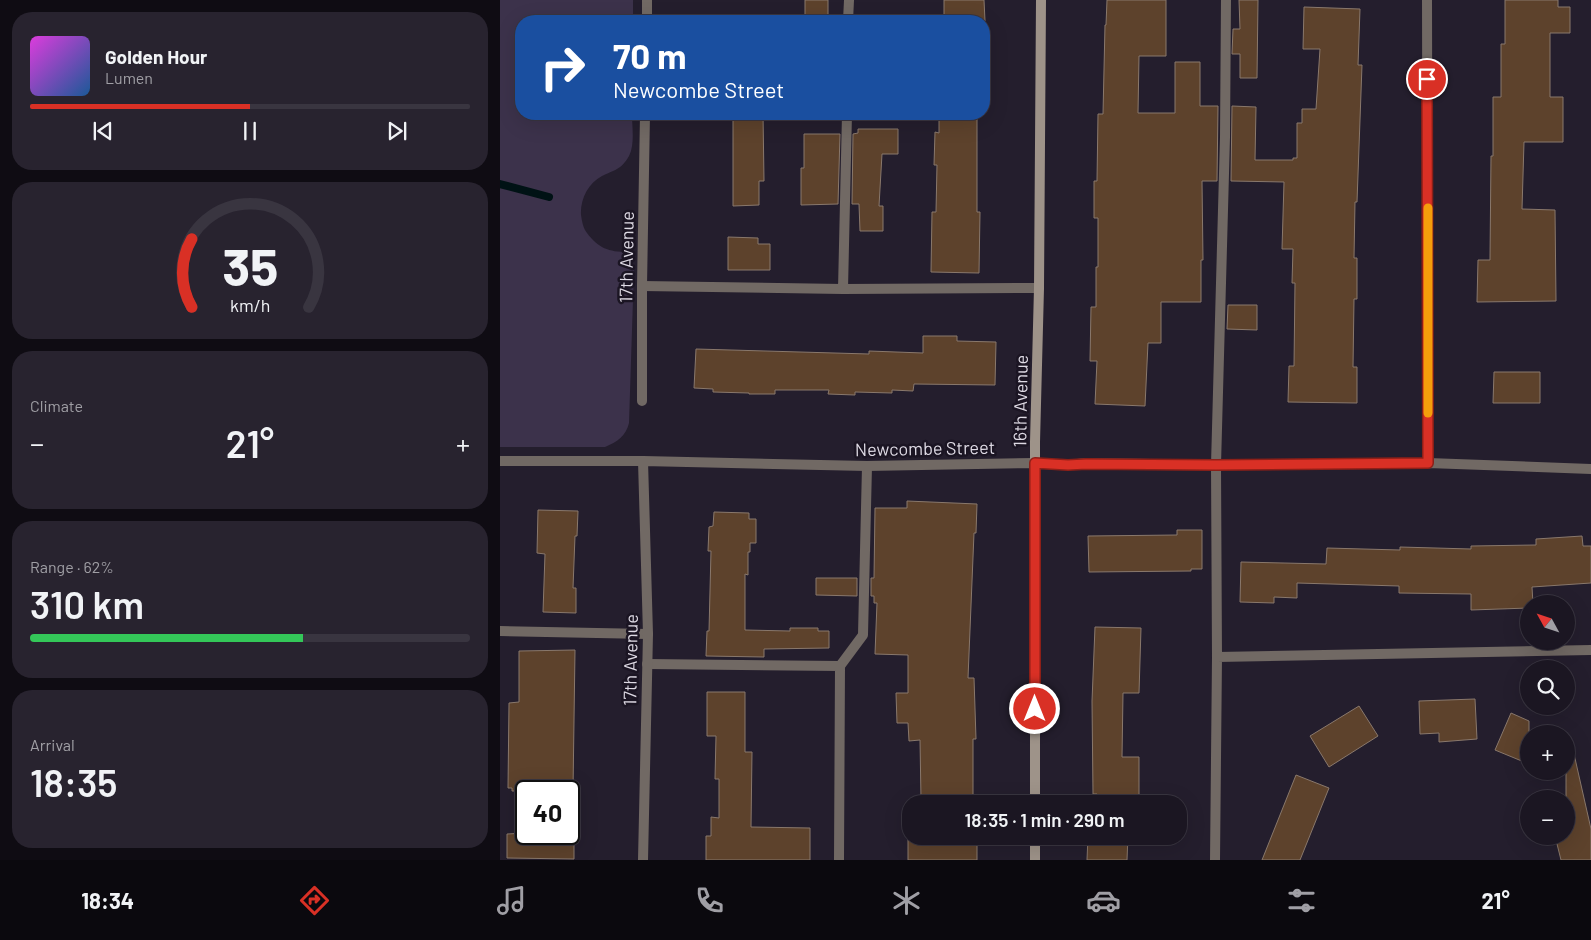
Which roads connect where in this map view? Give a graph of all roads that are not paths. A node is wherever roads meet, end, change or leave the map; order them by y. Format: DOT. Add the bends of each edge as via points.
graph roads {
  1 [pos="647,0"];
  2 [pos="849,0"];
  3 [pos="1041,0"];
  4 [pos="1226,0"];
  5 [pos="1427,0"];
  6 [pos="647,15"];
  7 [pos="848,15"];
  8 [pos="645,120"];
  9 [pos="847,120"];
  10 [pos="642,286"];
  11 [pos="1039,288"];
  12 [pos="843,289"];
  13 [pos="642,401"];
  14 [pos="500,461"];
  15 [pos="643,461"];
  16 [pos="1035,463"];
  17 [pos="1428,463"];
  18 [pos="1216,465"];
  19 [pos="867,466"];
  20 [pos="1591,469"];
  21 [pos="500,631"];
  22 [pos="648,634"];
  23 [pos="1591,650"];
  24 [pos="1217,657"];
  25 [pos="647,664"];
  26 [pos="840,666"];
  27 [pos="1035,795"];
  28 [pos="1035,845"];
  29 [pos="643,860"];
  30 [pos="839,860"];
  31 [pos="1035,860"];
  32 [pos="1215,860"];
  1 -- 6 [label="street"];
  2 -- 7 [label="street"];
  3 -- 11 [label="street, 16th Avenue"];
  4 -- 18 [label="street"];
  5 -- 17 [label="street"];
  8 -- 10 [label="street, 17th Avenue"];
  9 -- 12 [label="street"];
  10 -- 12 [label="street"];
  10 -- 13 [label="street, 17th Avenue"];
  11 -- 12 [label="street"];
  11 -- 16 [label="street, 16th Avenue"];
  14 -- 15 [label="street, Newcombe Street"];
  15 -- 19 [label="street, Newcombe Street"];
  15 -- 22 [label="street, 17th Avenue"];
  16 -- 18 [label="street, Newcombe Street"];
  16 -- 19 [label="street, Newcombe Street"];
  16 -- 27 [label="street, 16th Avenue"];
  17 -- 18 [label="street, Newcombe Street"];
  17 -- 20 [label="street, Newcombe Street"];
  18 -- 24 [label="street"];
  19 -- 26 [label="street" via="863,635"];
  21 -- 22 [label="street"];
  22 -- 25 [label="street, 17th Avenue"];
  23 -- 24 [label="street"];
  24 -- 32 [label="street"];
  25 -- 26 [label="street"];
  25 -- 29 [label="street, 17th Avenue"];
  26 -- 30 [label="street"];
  28 -- 31 [label="street"];
}
